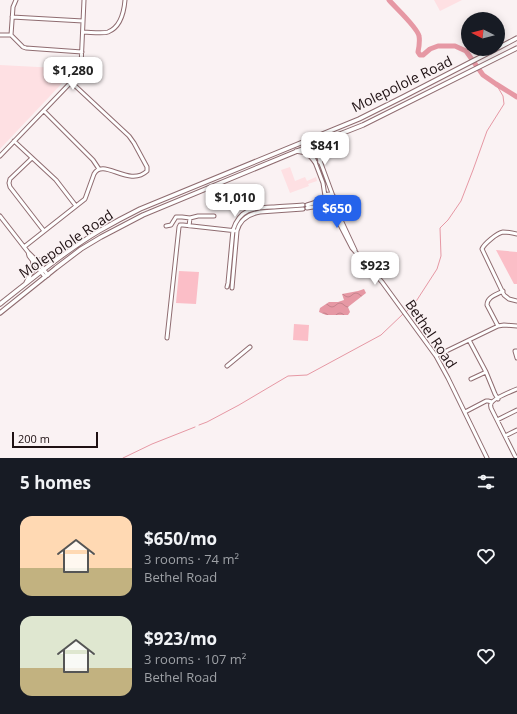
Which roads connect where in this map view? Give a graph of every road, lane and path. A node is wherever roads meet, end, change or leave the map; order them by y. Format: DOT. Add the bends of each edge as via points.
graph roads {
  1 [pos="16,0"];
  2 [pos="84,0"];
  3 [pos="125,0"];
  4 [pos="12,17"];
  5 [pos="83,21"];
  6 [pos="83,32"];
  7 [pos="0,35"];
  8 [pos="11,35"];
  9 [pos="517,38"];
  10 [pos="505,45"];
  11 [pos="517,48"];
  12 [pos="82,52"];
  13 [pos="484,56"];
  14 [pos="71,82"];
  15 [pos="44,111"];
  16 [pos="338,135"];
  17 [pos="312,139"];
  18 [pos="14,141"];
  19 [pos="307,141"];
  20 [pos="314,144"];
  21 [pos="309,146"];
  22 [pos="295,151"];
  23 [pos="0,156"];
  24 [pos="32,158"];
  25 [pos="315,162"];
  26 [pos="321,164"];
  27 [pos="317,168"];
  28 [pos="99,169"];
  29 [pos="327,181"];
  30 [pos="323,183"];
  31 [pos="333,196"];
  32 [pos="324,198"];
  33 [pos="335,201"];
  34 [pos="326,205"];
  35 [pos="76,206"];
  36 [pos="305,207"];
  37 [pos="0,216"];
  38 [pos="214,216"];
  39 [pos="190,218"];
  40 [pos="166,226"];
  41 [pos="189,226"];
  42 [pos="235,230"];
  43 [pos="44,231"];
  44 [pos="517,234"];
  45 [pos="24,246"];
  46 [pos="355,252"];
  47 [pos="60,258"];
  48 [pos="34,261"];
  49 [pos="42,271"];
  50 [pos="46,276"];
  51 [pos="25,284"];
  52 [pos="227,287"];
  53 [pos="232,288"];
  54 [pos="503,291"];
  55 [pos="517,301"];
  56 [pos="0,304"];
  57 [pos="0,313"];
  58 [pos="498,326"];
  59 [pos="517,326"];
  60 [pos="167,338"];
  61 [pos="469,340"];
  62 [pos="250,347"];
  63 [pos="517,351"];
  64 [pos="436,356"];
  65 [pos="517,358"];
  66 [pos="227,366"];
  67 [pos="486,372"];
  68 [pos="470,379"];
  69 [pos="517,389"];
  70 [pos="498,399"];
  71 [pos="492,402"];
  72 [pos="517,410"];
  73 [pos="464,412"];
  74 [pos="497,420"];
  75 [pos="517,430"];
  76 [pos="505,436"];
  77 [pos="487,458"];
  78 [pos="517,458"];
  1 -- 4 [label="street"];
  2 -- 5 [label="street"];
  3 -- 6 [label="street" via="122,17 114,28 103,33"];
  4 -- 5 [label="street"];
  4 -- 8 [label="street"];
  5 -- 6 [label="street"];
  6 -- 12 [label="street"];
  7 -- 8 [label="street"];
  8 -- 12 [label="street" via="26,48"];
  9 -- 10 [label="main road, Molepolole Road"];
  11 -- 16 [label="main road, Molepolole Road"];
  12 -- 14 [label="street" via="80,72"];
  13 -- 17 [label="main road, Molepolole Road" via="359,119"];
  14 -- 15 [label="street"];
  14 -- 28 [label="street" via="129,136 147,167 147,171 132,177 104,168"];
  15 -- 18 [label="street"];
  15 -- 28 [label="street"];
  16 -- 20 [label="main road, Molepolole Road"];
  16 -- 26 [label="main road" via="324,148"];
  17 -- 19 [label="main road, Molepolole Road"];
  17 -- 20 [label="street"];
  18 -- 23 [label="street"];
  18 -- 24 [label="street"];
  19 -- 21 [label="street"];
  19 -- 47 [label="main road, Molepolole Road" via="140,209 100,231"];
  20 -- 21 [label="main road, Molepolole Road"];
  20 -- 26 [label="street"];
  21 -- 22 [label="main road, Molepolole Road"];
  21 -- 25 [label="street"];
  22 -- 25 [label="main road" via="308,154"];
  22 -- 50 [label="main road, Molepolole Road" via="142,215 81,249"];
  24 -- 35 [label="street" via="56,180"];
  24 -- 43 [label="street" via="9,183"];
  25 -- 27 [label="street"];
  26 -- 27 [label="street"];
  26 -- 29 [label="street"];
  27 -- 30 [label="street"];
  28 -- 35 [label="street" via="94,174 85,199"];
  29 -- 30 [label="street"];
  29 -- 31 [label="street"];
  30 -- 32 [label="street"];
  31 -- 32 [label="street" via="330,194"];
  31 -- 33 [label="street"];
  32 -- 34 [label="street"];
  32 -- 36 [label="street"];
  33 -- 34 [label="street" via="332,205"];
  33 -- 46 [label="street, Bethel Road"];
  34 -- 36 [label="street"];
  34 -- 46 [label="street, Bethel Road"];
  35 -- 43 [label="street"];
  36 -- 42 [label="street" via="252,209 240,217 235,224"];
  37 -- 45 [label="street"];
  38 -- 39 [label="street"];
  39 -- 40 [label="street" via="176,217 171,225"];
  39 -- 41 [label="street"];
  41 -- 42 [label="street"];
  41 -- 60 [label="street" via="180,225 178,229"];
  42 -- 52 [label="street"];
  42 -- 53 [label="street"];
  43 -- 45 [label="street"];
  44 -- 54 [label="street" via="498,234 483,247"];
  45 -- 48 [label="street"];
  46 -- 64 [label="street, Bethel Road" via="382,282"];
  47 -- 48 [label="main road"];
  47 -- 49 [label="main road, Molepolole Road"];
  48 -- 49 [label="street"];
  48 -- 51 [label="main road"];
  49 -- 50 [label="street"];
  49 -- 51 [label="main road, Molepolole Road"];
  50 -- 57 [label="main road, Molepolole Road"];
  51 -- 56 [label="main road, Molepolole Road"];
  54 -- 55 [label="street" via="509,300"];
  54 -- 58 [label="street" via="487,302"];
  58 -- 59 [label="street"];
  58 -- 61 [label="street"];
  61 -- 64 [label="street"];
  61 -- 67 [label="street"];
  62 -- 66 [label="street"];
  63 -- 65 [label="street" via="515,350"];
  64 -- 73 [label="street, Bethel Road"];
  67 -- 68 [label="street"];
  67 -- 70 [label="street"];
  69 -- 70 [label="street"];
  70 -- 71 [label="street"];
  71 -- 73 [label="street" via="488,401"];
  71 -- 74 [label="street" via="490,405"];
  72 -- 74 [label="street"];
  73 -- 77 [label="street, Bethel Road"];
  74 -- 76 [label="street"];
  75 -- 76 [label="street"];
  76 -- 78 [label="street"];
}
